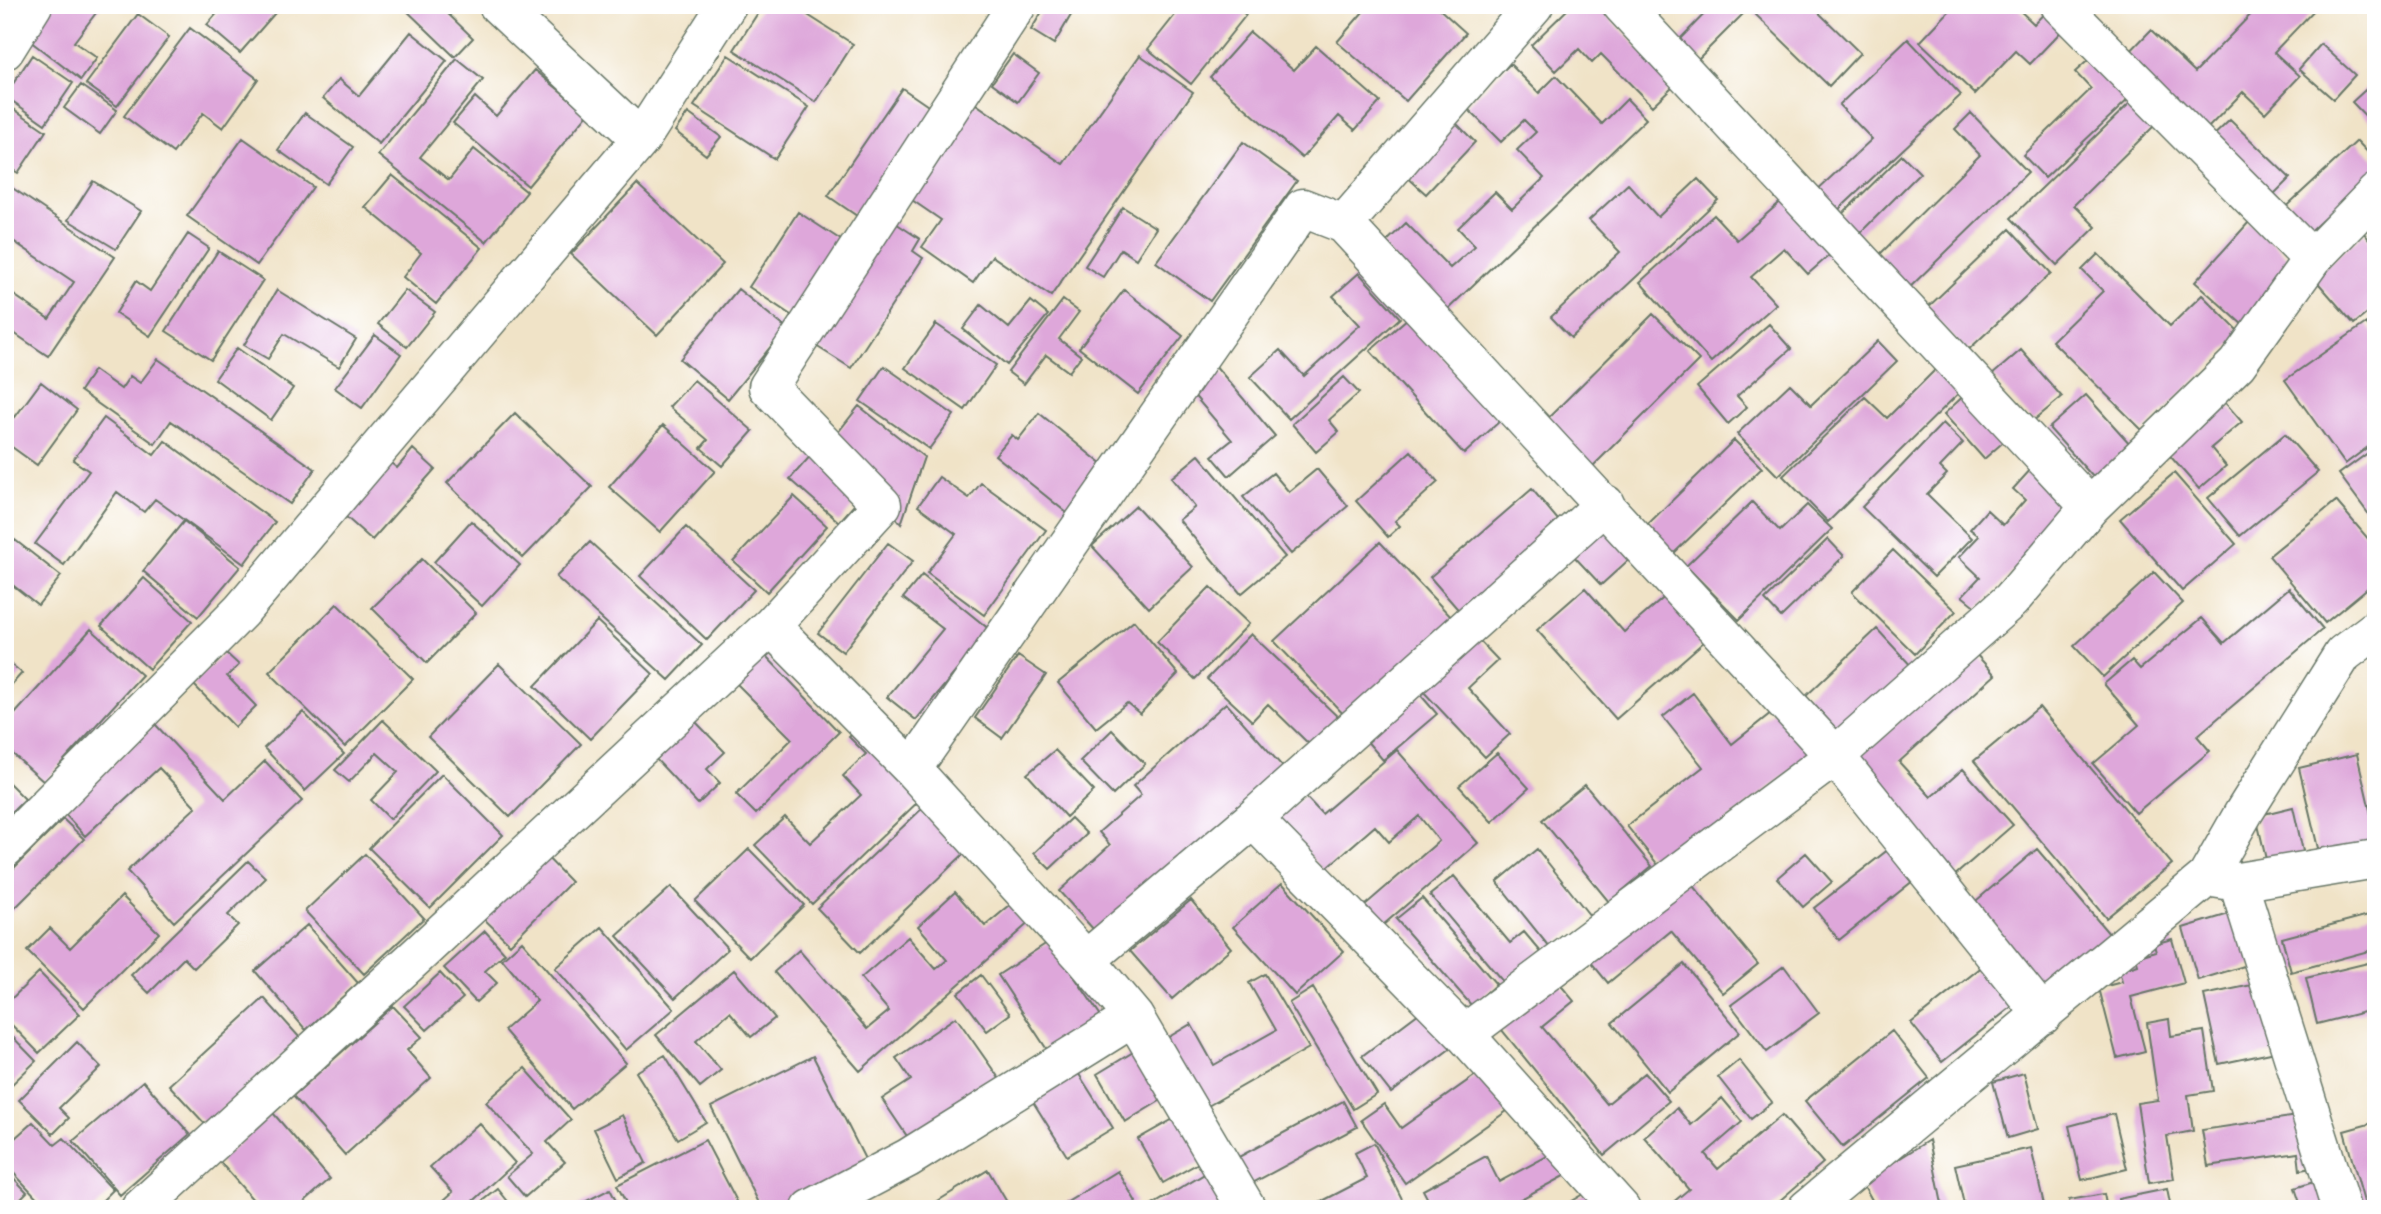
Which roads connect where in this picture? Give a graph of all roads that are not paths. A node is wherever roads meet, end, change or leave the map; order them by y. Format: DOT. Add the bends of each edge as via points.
graph roads {
  1 [pos="33,5"];
  2 [pos="498,5"];
  3 [pos="727,5"];
  4 [pos="1017,5"];
  5 [pos="1534,5"];
  6 [pos="1622,5"];
  7 [pos="2060,5"];
  8 [pos="5,50"];
  9 [pos="641,139"];
  10 [pos="2376,193"];
  11 [pos="1344,224"];
  12 [pos="2312,259"];
  13 [pos="1605,505"];
  14 [pos="2090,507"];
  15 [pos="771,626"];
  16 [pos="2376,629"];
  17 [pos="1835,756"];
  18 [pos="912,769"];
  19 [pos="1253,819"];
  20 [pos="5,848"];
  21 [pos="2376,859"];
  22 [pos="2223,879"];
  23 [pos="1086,960"];
  24 [pos="2043,1015"];
  25 [pos="1134,1017"];
  26 [pos="1464,1034"];
  27 [pos="140,1209"];
  28 [pos="811,1209"];
  29 [pos="1247,1209"];
  30 [pos="1621,1209"];
  31 [pos="1807,1209"];
  32 [pos="2341,1209"];
  1 -- 8 [label="street"];
  2 -- 9 [label="street"];
  3 -- 9 [label="street"];
  4 -- 15 [label="street" via="768,387 882,506"];
  5 -- 11 [label="street"];
  6 -- 14 [label="street"];
  7 -- 12 [label="street"];
  9 -- 20 [label="street" via="240,611"];
  10 -- 12 [label="street"];
  11 -- 13 [label="street"];
  11 -- 18 [label="street" via="1303,208"];
  12 -- 14 [label="street" via="2237,364"];
  13 -- 17 [label="street"];
  13 -- 19 [label="street"];
  14 -- 17 [label="street" via="2011,600"];
  15 -- 18 [label="street"];
  15 -- 27 [label="street"];
  16 -- 22 [label="street" via="2343,654 2244,812"];
  17 -- 24 [label="street"];
  17 -- 26 [label="street"];
  18 -- 23 [label="street"];
  19 -- 23 [label="street"];
  19 -- 26 [label="street"];
  21 -- 22 [label="street"];
  22 -- 24 [label="street"];
  22 -- 32 [label="street"];
  23 -- 25 [label="street"];
  24 -- 31 [label="street"];
  25 -- 28 [label="street" via="908,1158"];
  25 -- 29 [label="street"];
  26 -- 30 [label="street"];
}
